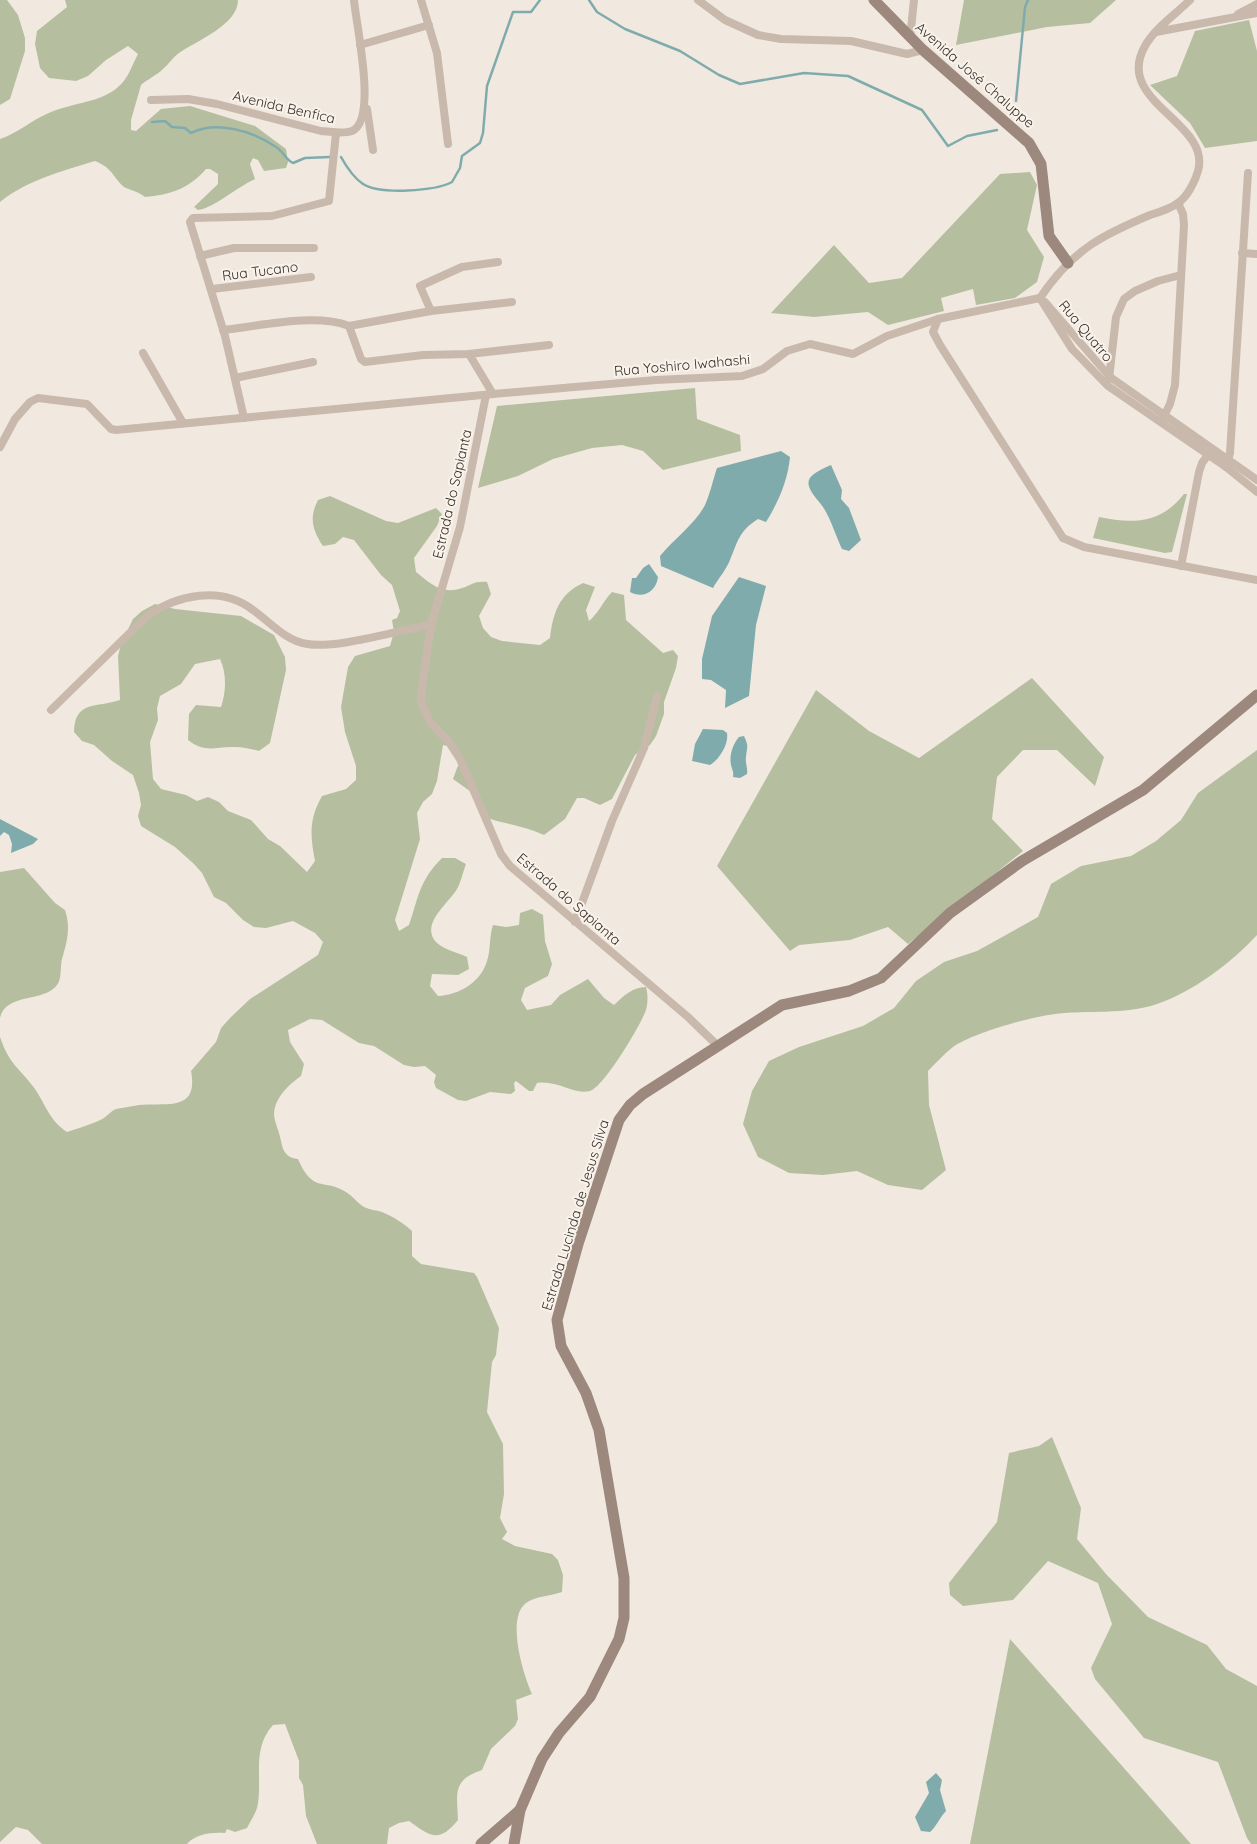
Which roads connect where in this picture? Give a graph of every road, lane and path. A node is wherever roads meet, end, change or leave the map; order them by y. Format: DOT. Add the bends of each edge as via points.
graph roads {
  1 [pos="354,0"];
  2 [pos="421,0"];
  3 [pos="698,0"];
  4 [pos="874,0"];
  5 [pos="914,0"];
  6 [pos="1190,0"];
  7 [pos="1257,4"];
  8 [pos="1257,13"];
  9 [pos="1230,18"];
  10 [pos="429,25"];
  11 [pos="1156,32"];
  12 [pos="910,38"];
  13 [pos="360,45"];
  14 [pos="923,50"];
  15 [pos="365,97"];
  16 [pos="152,100"];
  17 [pos="336,133"];
  18 [pos="448,144"];
  19 [pos="373,150"];
  20 [pos="1248,173"];
  21 [pos="1178,203"];
  22 [pos="314,248"];
  23 [pos="1242,253"];
  24 [pos="1257,254"];
  25 [pos="200,256"];
  26 [pos="498,262"];
  27 [pos="1068,264"];
  28 [pos="1181,275"];
  29 [pos="311,277"];
  30 [pos="212,289"];
  31 [pos="1040,298"];
  32 [pos="512,302"];
  33 [pos="431,311"];
  34 [pos="938,319"];
  35 [pos="349,326"];
  36 [pos="223,330"];
  37 [pos="549,345"];
  38 [pos="142,353"];
  39 [pos="469,354"];
  40 [pos="313,362"];
  41 [pos="235,378"];
  42 [pos="1109,381"];
  43 [pos="490,395"];
  44 [pos="244,418"];
  45 [pos="1162,419"];
  46 [pos="183,423"];
  47 [pos="0,447"];
  48 [pos="1208,455"];
  49 [pos="1227,464"];
  50 [pos="1257,480"];
  51 [pos="1257,492"];
  52 [pos="1181,566"];
  53 [pos="1257,580"];
  54 [pos="431,625"];
  55 [pos="1257,695"];
  56 [pos="658,696"];
  57 [pos="51,710"];
  58 [pos="575,922"];
  59 [pos="718,1046"];
  60 [pos="520,1810"];
  61 [pos="481,1844"];
  62 [pos="514,1844"];
  1 -- 13 [label="street, Avenida Benfica"];
  2 -- 10 [label="street"];
  3 -- 14 [label="street" via="726,20 758,35 781,39 851,41 907,54"];
  4 -- 12 [label="main road, Avenida José Chaluppe"];
  5 -- 12 [label="street"];
  6 -- 11 [label="street"];
  7 -- 9 [label="street"];
  8 -- 9 [label="street"];
  9 -- 11 [label="street"];
  10 -- 13 [label="street"];
  10 -- 18 [label="street" via="437,53"];
  11 -- 21 [label="street" via="1140,57 1142,85 1189,136 1199,156 1192,185"];
  12 -- 14 [label="main road, Avenida José Chaluppe"];
  13 -- 15 [label="street, Avenida Benfica"];
  14 -- 27 [label="main road, Avenida José Chaluppe" via="1029,142 1041,164 1049,236"];
  15 -- 17 [label="street, Avenida Benfica" via="360,124 352,131"];
  15 -- 19 [label="street"];
  16 -- 17 [label="street, Avenida Benfica" via="188,99"];
  17 -- 25 [label="street" via="329,201 272,216 193,218 190,222"];
  20 -- 23 [label="street"];
  21 -- 27 [label="street" via="1092,244"];
  21 -- 28 [label="street" via="1184,225"];
  22 -- 25 [label="street" via="234,248"];
  23 -- 24 [label="street"];
  23 -- 49 [label="street"];
  25 -- 30 [label="street"];
  26 -- 33 [label="street" via="462,267 420,286"];
  27 -- 31 [label="street" via="1054,277"];
  28 -- 42 [label="street" via="1158,281 1124,299 1116,317"];
  28 -- 45 [label="street" via="1175,385"];
  29 -- 30 [label="street, Rua Tucano"];
  30 -- 36 [label="street"];
  31 -- 34 [label="street, Rua Yoshiro Iwahashi"];
  31 -- 42 [label="street, Rua Quatro" via="1072,349"];
  32 -- 33 [label="street"];
  33 -- 35 [label="street"];
  34 -- 43 [label="street, Rua Yoshiro Iwahashi" via="887,336 853,354 826,346 799,346 764,369 742,376"];
  34 -- 52 [label="street" via="933,332 940,345 1063,538 1084,546"];
  35 -- 36 [label="street" via="308,321"];
  35 -- 39 [label="street" via="365,362 423,355"];
  36 -- 41 [label="street"];
  37 -- 39 [label="street"];
  38 -- 46 [label="street"];
  39 -- 43 [label="street"];
  40 -- 41 [label="street"];
  41 -- 44 [label="street"];
  42 -- 45 [label="street, Rua Quatro"];
  43 -- 44 [label="street"];
  43 -- 54 [label="street, Estrada do Sapianta" via="460,527"];
  44 -- 46 [label="street"];
  45 -- 48 [label="street, Rua Quatro"];
  45 -- 49 [label="street, Rua Quatro"];
  46 -- 47 [label="street" via="113,430 87,404 38,398 15,419"];
  48 -- 49 [label="street, Rua Quatro"];
  48 -- 52 [label="street" via="1199,472"];
  49 -- 50 [label="street, Rua Quatro"];
  49 -- 51 [label="street, Rua Quatro"];
  52 -- 53 [label="street"];
  54 -- 57 [label="street" via="311,645 292,639 243,604 224,597 184,597 162,605 147,616"];
  54 -- 58 [label="street, Estrada do Sapianta" via="421,694 424,711 460,759 501,854 510,866"];
  55 -- 59 [label="main road, Estrada Lucinda de Jesus Silva" via="1143,790 1036,852 950,913 881,978 849,991 782,1005"];
  56 -- 58 [label="street" via="644,748 612,821"];
  58 -- 59 [label="street, Estrada do Sapianta"];
  59 -- 60 [label="main road, Estrada Lucinda de Jesus Silva" via="643,1094 630,1104 619,1120 557,1320 561,1346 600,1430 624,1578 625,1611 619,1639 590,1697 542,1759"];
  60 -- 61 [label="main road"];
  60 -- 62 [label="main road, Estrada Lucinda de Jesus Silva"];
}
